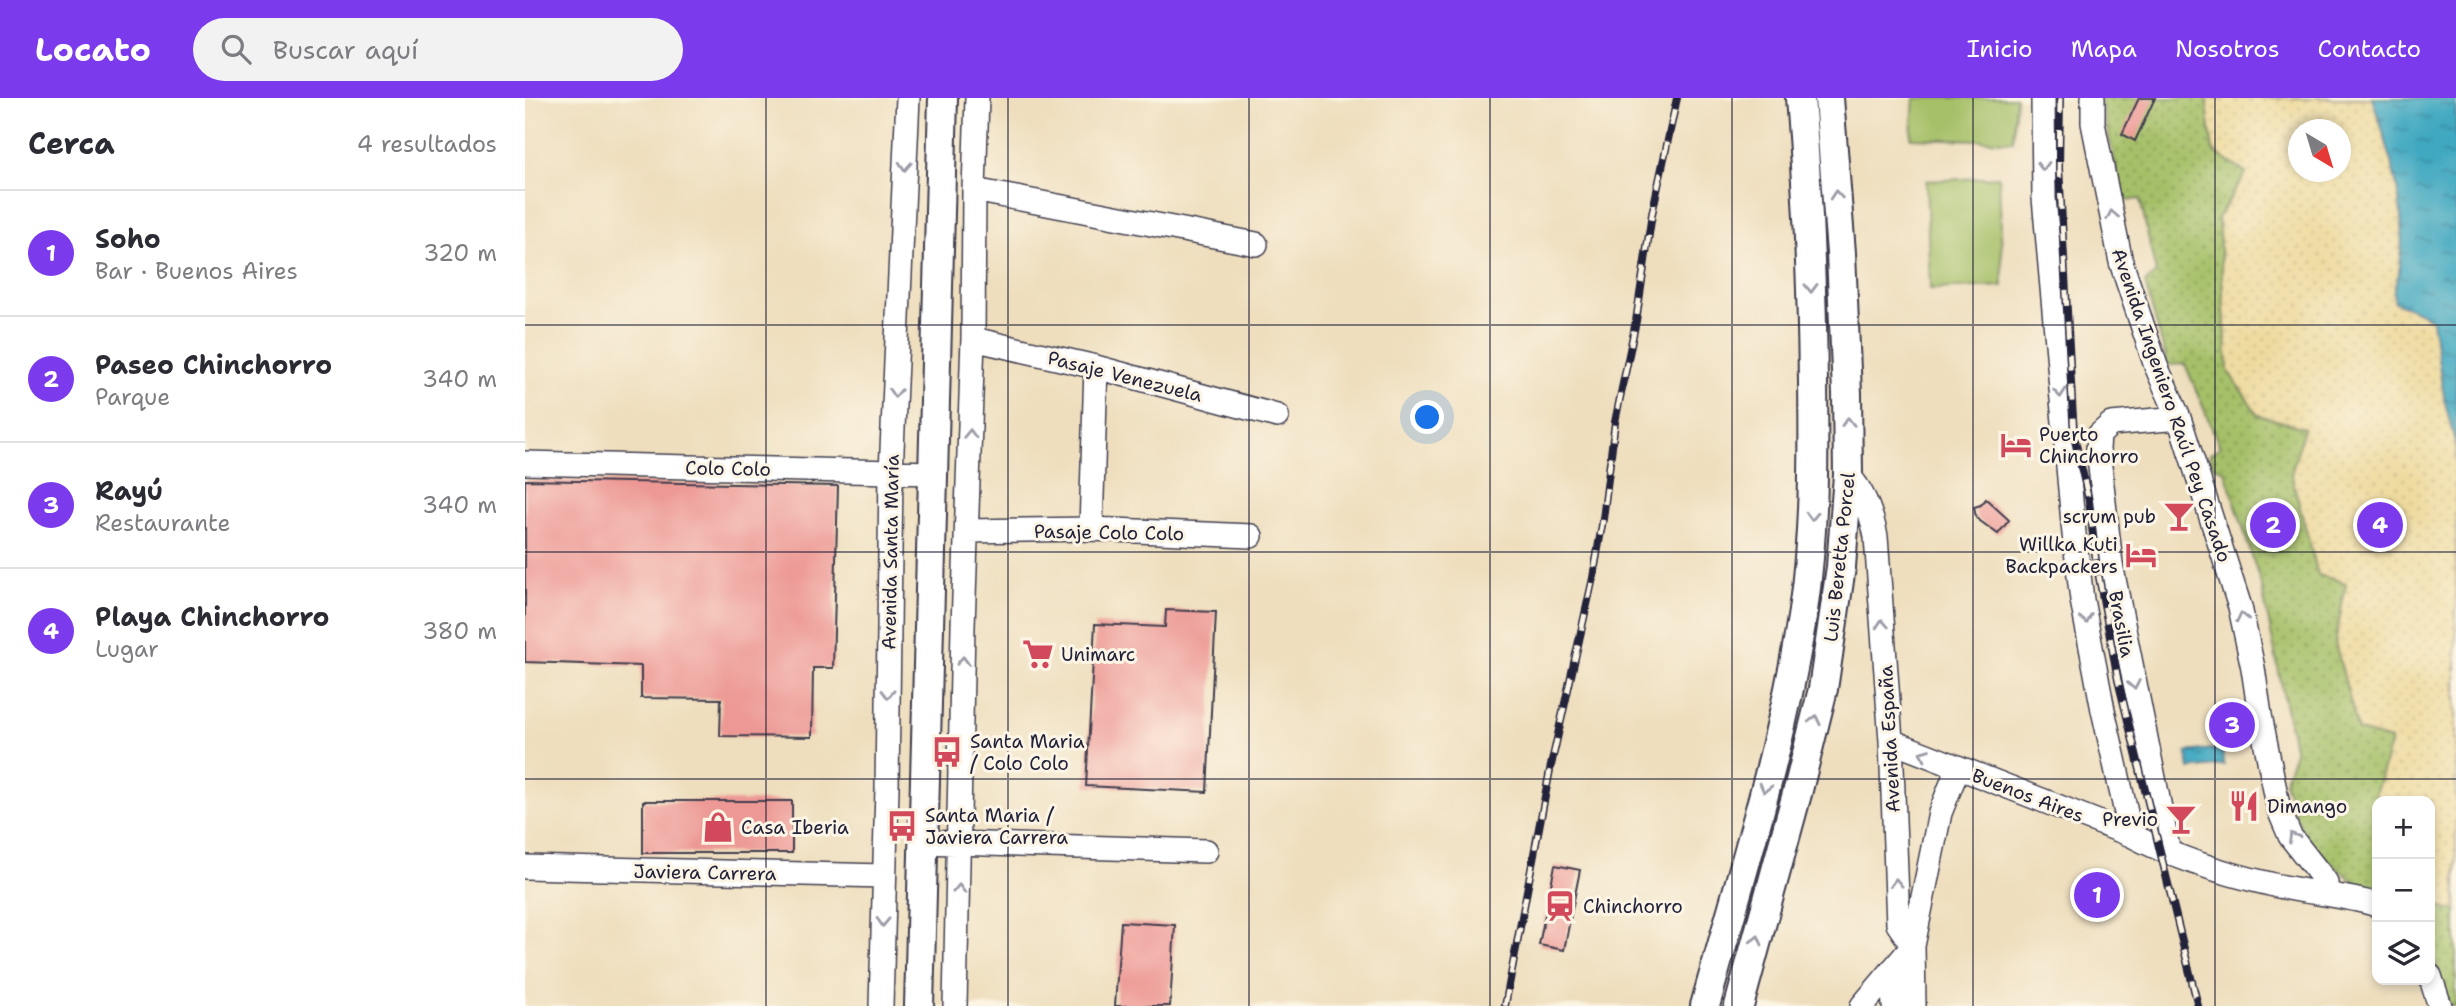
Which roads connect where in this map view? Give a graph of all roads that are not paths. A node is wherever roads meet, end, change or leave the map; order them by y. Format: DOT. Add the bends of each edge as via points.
graph roads {
  1 [pos="908,98"];
  2 [pos="943,98"];
  3 [pos="977,98"];
  4 [pos="1800,98"];
  5 [pos="1829,98"];
  6 [pos="2043,98"];
  7 [pos="2093,98"];
  8 [pos="974,190"];
  9 [pos="1256,244"];
  10 [pos="973,339"];
  11 [pos="1096,367"];
  12 [pos="1277,416"];
  13 [pos="2179,418"];
  14 [pos="525,463"];
  15 [pos="891,472"];
  16 [pos="932,473"];
  17 [pos="1848,475"];
  18 [pos="1091,529"];
  19 [pos="967,531"];
  20 [pos="1251,536"];
  21 [pos="1891,741"];
  22 [pos="1958,768"];
  23 [pos="2131,835"];
  24 [pos="923,842"];
  25 [pos="960,844"];
  26 [pos="1206,851"];
  27 [pos="2169,853"];
  28 [pos="525,867"];
  29 [pos="884,876"];
  30 [pos="2326,894"];
  31 [pos="2372,904"];
  32 [pos="1913,946"];
  33 [pos="2433,985"];
  34 [pos="1880,1003"];
  35 [pos="881,1006"];
  36 [pos="919,1006"];
  37 [pos="955,1006"];
  38 [pos="1705,1006"];
  39 [pos="1739,1006"];
  40 [pos="1914,1006"];
  41 [pos="2440,1006"];
  1 -- 15 [label="street, Avenida Santa María, one-way"];
  2 -- 16 [label="main road, Avenida Santa María"];
  3 -- 8 [label="street"];
  4 -- 38 [label="main road, Luis Beretta Porcel, one-way" via="1811,268 1810,549 1789,692"];
  17 -- 5 [label="main road, Luis Beretta Porcel, one-way" via="1843,293"];
  6 -- 23 [label="street, one-way" via="2043,198 2074,534 2082,600"];
  13 -- 7 [label="street, Avenida Ingeniero Raúl Pey Casado, one-way" via="2121,262 2093,123"];
  8 -- 9 [label="street"];
  8 -- 10 [label="street"];
  10 -- 11 [label="street, Pasaje Venezuela"];
  19 -- 10 [label="street, one-way"];
  11 -- 12 [label="street, Pasaje Venezuela"];
  11 -- 18 [label="street"];
  13 -- 27 [label="street, Brasilia, one-way" via="2111,424 2099,435 2098,449 2111,564"];
  30 -- 13 [label="street, Avenida Ingeniero Raúl Pey Casado, one-way" via="2326,882 2290,836 2279,810 2240,607"];
  14 -- 15 [label="street, Colo Colo"];
  15 -- 16 [label="street, Colo Colo"];
  15 -- 29 [label="street, Avenida Santa María, one-way"];
  16 -- 24 [label="main road, Avenida Santa María"];
  21 -- 17 [label="street, Avenida España, one-way" via="1876,537 1872,517"];
  39 -- 17 [label="main road, Luis Beretta Porcel, one-way" via="1823,689 1841,567"];
  18 -- 19 [label="street, Pasaje Colo Colo"];
  18 -- 20 [label="street, Pasaje Colo Colo"];
  25 -- 19 [label="street, one-way"];
  22 -- 21 [label="street, Buenos Aires, one-way"];
  32 -- 21 [label="street, Avenida España, one-way" via="1898,924"];
  22 -- 23 [label="street, Buenos Aires"];
  22 -- 32 [label="street" via="1941,813"];
  23 -- 27 [label="street, Buenos Aires"];
  24 -- 25 [label="street"];
  24 -- 36 [label="main road, Avenida Santa María"];
  25 -- 26 [label="street"];
  37 -- 25 [label="street, one-way"];
  27 -- 30 [label="street, Buenos Aires" via="2215,870"];
  28 -- 29 [label="street, Javiera Carrera"];
  29 -- 35 [label="street, Avenida Santa María, one-way"];
  30 -- 31 [label="street"];
  32 -- 34 [label="street" via="1892,970"];
  32 -- 40 [label="street, Avenida España"];
  33 -- 41 [label="street"];
}
